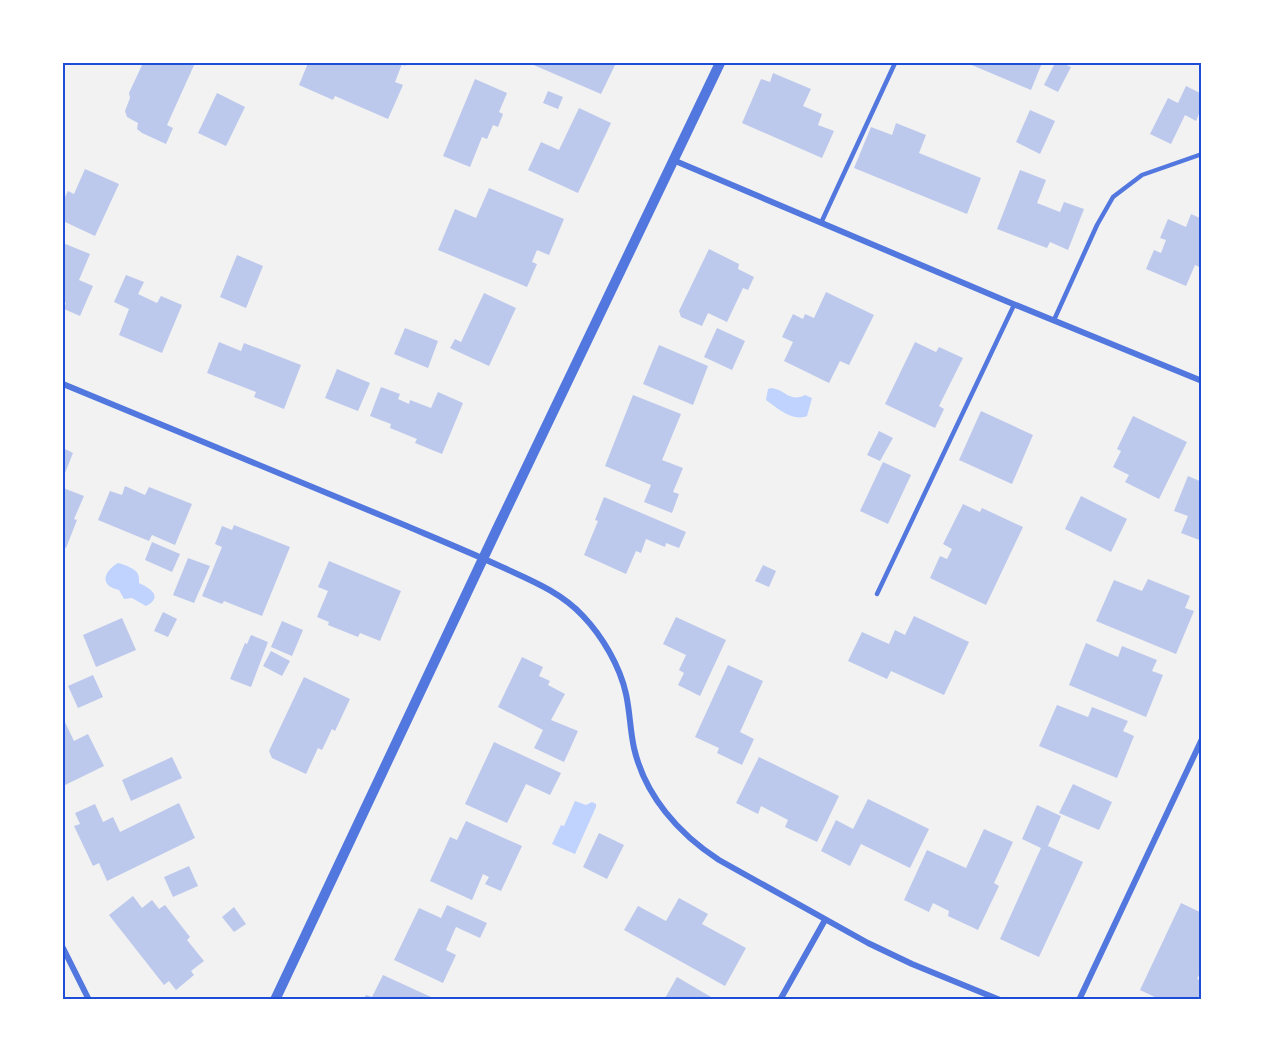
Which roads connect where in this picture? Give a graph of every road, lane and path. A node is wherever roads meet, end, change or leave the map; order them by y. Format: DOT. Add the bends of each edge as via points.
graph roads {
  1 [pos="720,63"];
  2 [pos="895,63"];
  3 [pos="1202,154"];
  4 [pos="673,160"];
  5 [pos="821,223"];
  6 [pos="1014,304"];
  7 [pos="1054,321"];
  8 [pos="1202,381"];
  9 [pos="63,384"];
  10 [pos="484,558"];
  11 [pos="877,594"];
  12 [pos="1202,739"];
  13 [pos="825,920"];
  14 [pos="63,948"];
  15 [pos="89,1000"];
  16 [pos="275,1000"];
  17 [pos="780,1000"];
  18 [pos="1000,1000"];
  19 [pos="1079,1000"];
  1 -- 4 [label="street"];
  2 -- 5 [label="lane"];
  3 -- 7 [label="lane" via="1142,175 1113,197"];
  4 -- 5 [label="street"];
  4 -- 10 [label="street"];
  5 -- 6 [label="street"];
  6 -- 7 [label="street"];
  6 -- 11 [label="lane"];
  7 -- 8 [label="street"];
  9 -- 10 [label="street"];
  10 -- 13 [label="street" via="548,589 581,613 597,631 626,692 634,748 642,771 658,804 685,835 719,860"];
  10 -- 16 [label="street"];
  12 -- 19 [label="street"];
  13 -- 17 [label="street"];
  13 -- 18 [label="street" via="903,960"];
  14 -- 15 [label="street"];
}
